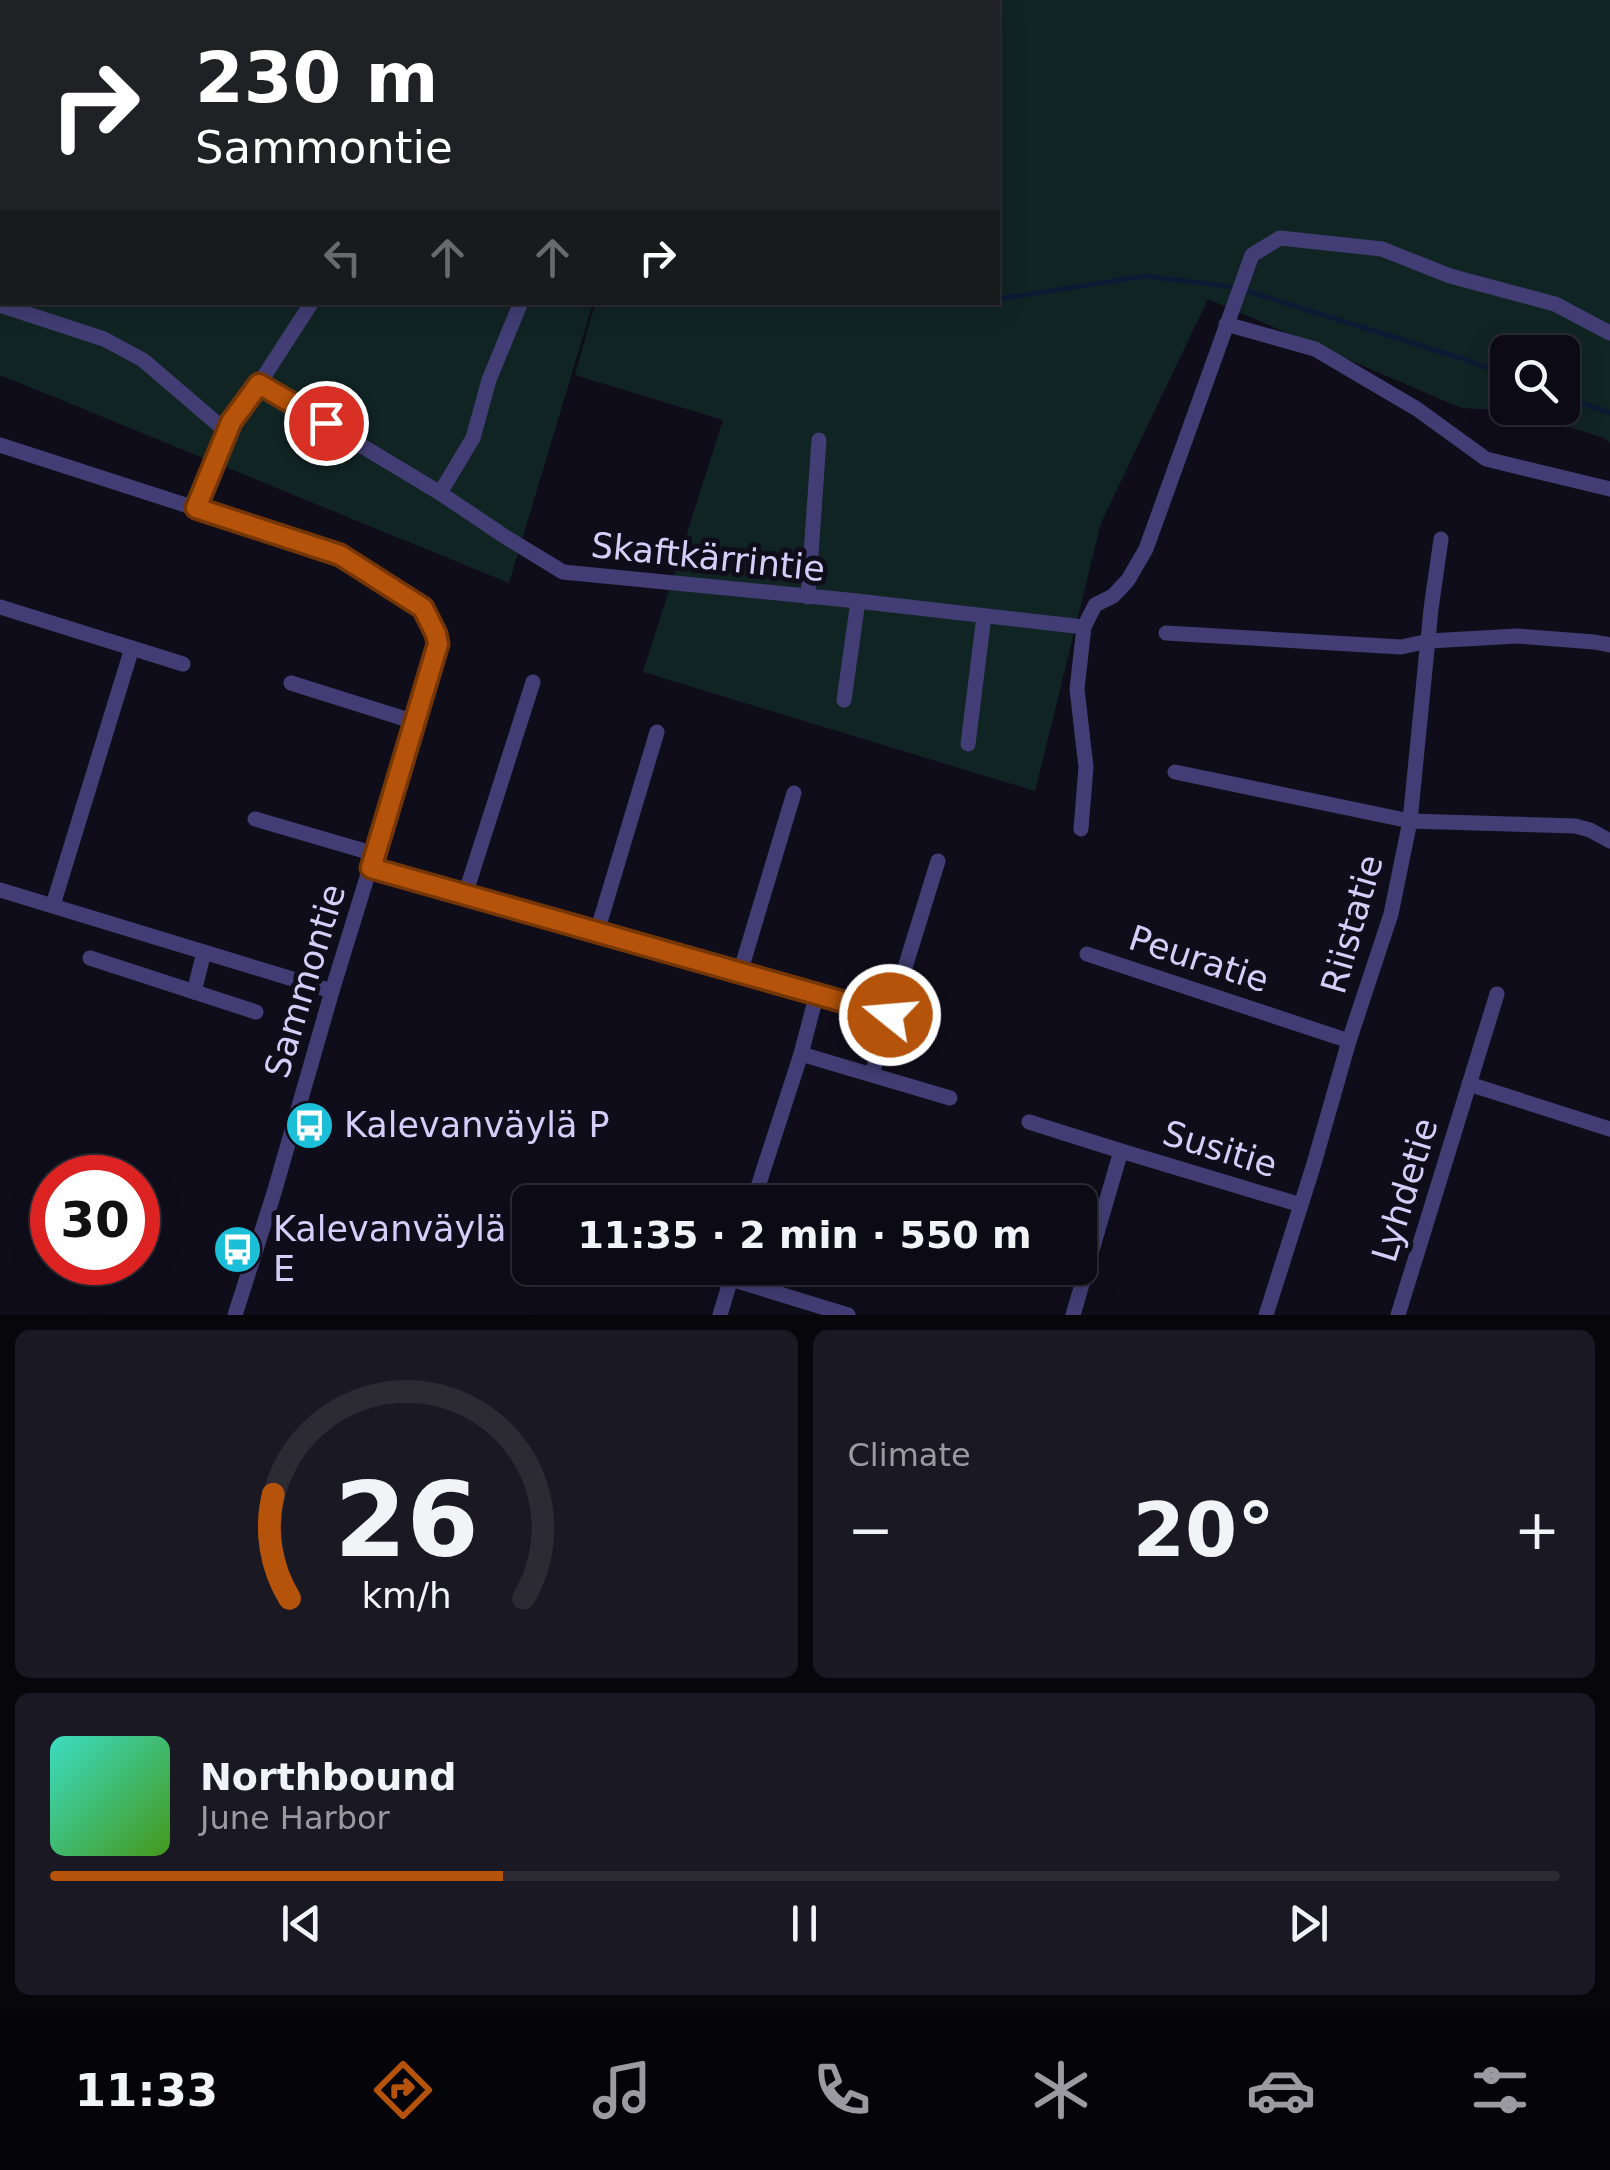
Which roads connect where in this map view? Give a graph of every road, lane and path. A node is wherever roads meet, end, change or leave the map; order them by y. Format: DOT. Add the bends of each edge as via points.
graph roads {
  1 [pos="0,305"];
  2 [pos="310,305"];
  3 [pos="520,305"];
  4 [pos="1226,324"];
  5 [pos="1610,332"];
  6 [pos="259,384"];
  7 [pos="226,432"];
  8 [pos="818,440"];
  9 [pos="0,445"];
  10 [pos="1610,489"];
  11 [pos="440,493"];
  12 [pos="196,508"];
  13 [pos="1441,539"];
  14 [pos="808,598"];
  15 [pos="858,601"];
  16 [pos="0,607"];
  17 [pos="984,616"];
  18 [pos="1084,626"];
  19 [pos="1166,633"];
  20 [pos="1429,641"];
  21 [pos="1610,646"];
  22 [pos="132,648"];
  23 [pos="184,664"];
  24 [pos="533,682"];
  25 [pos="291,683"];
  26 [pos="844,700"];
  27 [pos="415,722"];
  28 [pos="657,732"];
  29 [pos="968,744"];
  30 [pos="1174,772"];
  31 [pos="794,793"];
  32 [pos="255,819"];
  33 [pos="1410,821"];
  34 [pos="1081,829"];
  35 [pos="1610,840"];
  36 [pos="373,860"];
  37 [pos="938,861"];
  38 [pos="0,890"];
  39 [pos="464,895"];
  40 [pos="52,905"];
  41 [pos="597,932"];
  42 [pos="204,952"];
  43 [pos="1087,954"];
  44 [pos="90,958"];
  45 [pos="740,973"];
  46 [pos="194,992"];
  47 [pos="332,992"];
  48 [pos="817,993"];
  49 [pos="1497,994"];
  50 [pos="256,1012"];
  51 [pos="890,1015"];
  52 [pos="1349,1041"];
  53 [pos="801,1054"];
  54 [pos="872,1074"];
  55 [pos="1469,1084"];
  56 [pos="950,1098"];
  57 [pos="1029,1122"];
  58 [pos="1610,1130"];
  59 [pos="1121,1151"];
  60 [pos="759,1185"];
  61 [pos="1301,1205"];
  62 [pos="729,1285"];
  63 [pos="765,1285"];
  64 [pos="235,1315"];
  65 [pos="720,1315"];
  66 [pos="848,1315"];
  67 [pos="1073,1315"];
  68 [pos="1266,1315"];
  69 [pos="1398,1315"];
  1 -- 7 [label="street" via="104,339 143,360"];
  2 -- 6 [label="street"];
  3 -- 11 [label="street" via="488,380 473,438"];
  4 -- 5 [label="street" via="1252,255 1280,238 1382,249 1450,276 1555,304"];
  4 -- 10 [label="street" via="1316,349 1486,458"];
  4 -- 18 [label="street" via="1146,549 1128,580 1095,605"];
  6 -- 7 [label="street"];
  6 -- 11 [label="street, Skaftkärrintie"];
  7 -- 12 [label="street"];
  8 -- 14 [label="street"];
  9 -- 12 [label="street"];
  11 -- 14 [label="street, Skaftkärrintie" via="563,572"];
  12 -- 27 [label="street, Sammontie" via="340,555 423,608 438,644"];
  13 -- 20 [label="street, Riistatie"];
  14 -- 15 [label="street, Skaftkärrintie"];
  15 -- 17 [label="street, Skaftkärrintie"];
  15 -- 26 [label="street"];
  16 -- 22 [label="street"];
  17 -- 18 [label="street, Skaftkärrintie"];
  17 -- 29 [label="street"];
  18 -- 34 [label="street" via="1077,689 1086,767"];
  19 -- 20 [label="street" via="1401,647"];
  20 -- 21 [label="street" via="1517,636"];
  20 -- 33 [label="street, Riistatie"];
  22 -- 23 [label="street"];
  22 -- 40 [label="street"];
  24 -- 39 [label="street"];
  25 -- 27 [label="street"];
  27 -- 36 [label="street, Sammontie"];
  28 -- 41 [label="street"];
  30 -- 33 [label="street"];
  31 -- 45 [label="street"];
  32 -- 36 [label="street"];
  33 -- 35 [label="street" via="1575,826"];
  33 -- 52 [label="street, Riistatie" via="1391,914"];
  36 -- 39 [label="street"];
  36 -- 47 [label="street, Sammontie"];
  37 -- 51 [label="street"];
  38 -- 40 [label="street"];
  39 -- 41 [label="street"];
  40 -- 42 [label="street"];
  41 -- 45 [label="street"];
  42 -- 46 [label="street"];
  42 -- 47 [label="street"];
  43 -- 52 [label="street, Peuratie"];
  44 -- 46 [label="street"];
  45 -- 48 [label="street"];
  46 -- 50 [label="street"];
  47 -- 64 [label="street, Sammontie"];
  48 -- 51 [label="street"];
  48 -- 53 [label="street"];
  49 -- 55 [label="street, Lyhdetie"];
  51 -- 54 [label="street"];
  52 -- 61 [label="street, Riistatie"];
  53 -- 54 [label="street"];
  53 -- 60 [label="street"];
  54 -- 56 [label="street"];
  55 -- 58 [label="street, Lyhdetie"];
  55 -- 69 [label="street, Lyhdetie"];
  57 -- 59 [label="street, Susitie"];
  59 -- 61 [label="street, Susitie"];
  59 -- 67 [label="street, Susitie"];
  61 -- 68 [label="street, Riistatie"];
  62 -- 65 [label="street"];
  63 -- 66 [label="street"];
}
